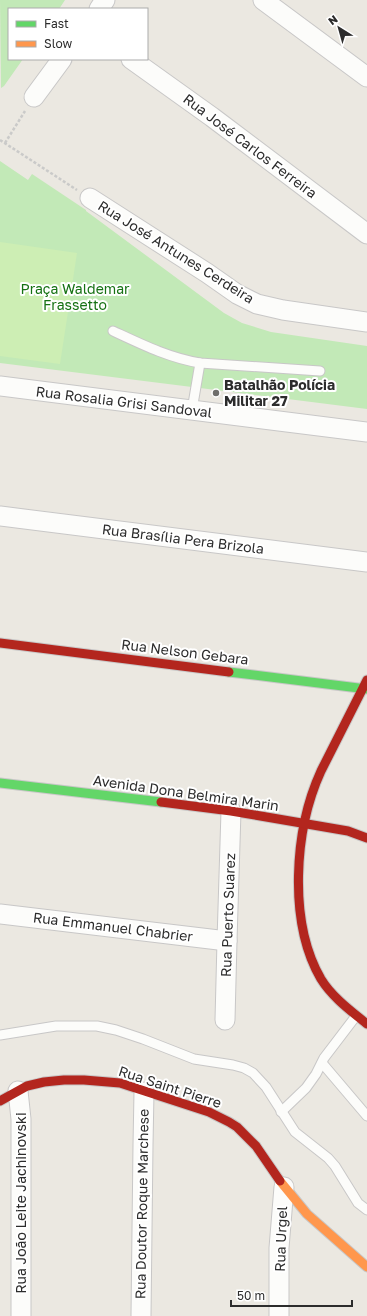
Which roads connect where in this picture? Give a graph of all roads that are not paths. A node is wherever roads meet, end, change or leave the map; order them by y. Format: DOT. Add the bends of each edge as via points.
graph roads {
  1 [pos="106,0"];
  2 [pos="263,0"];
  3 [pos="100,8"];
  4 [pos="61,60"];
  5 [pos="133,60"];
  6 [pos="367,77"];
  7 [pos="34,97"];
  8 [pos="90,198"];
  9 [pos="367,234"];
  10 [pos="367,322"];
  11 [pos="112,330"];
  12 [pos="200,363"];
  13 [pos="320,371"];
  14 [pos="0,386"];
  15 [pos="192,410"];
  16 [pos="367,432"];
  17 [pos="0,516"];
  18 [pos="367,562"];
  19 [pos="0,643"];
  20 [pos="366,686"];
  21 [pos="0,783"];
  22 [pos="232,811"];
  23 [pos="305,824"];
  24 [pos="367,838"];
  25 [pos="0,914"];
  26 [pos="227,942"];
  27 [pos="356,1016"];
  28 [pos="225,1020"];
  29 [pos="367,1024"];
  30 [pos="0,1034"];
  31 [pos="322,1063"];
  32 [pos="18,1091"];
  33 [pos="144,1092"];
  34 [pos="0,1102"];
  35 [pos="281,1112"];
  36 [pos="367,1116"];
  37 [pos="284,1187"];
  38 [pos="367,1210"];
  39 [pos="367,1267"];
  40 [pos="21,1316"];
  41 [pos="141,1316"];
  42 [pos="279,1316"];
  1 -- 3 [label="street"];
  2 -- 6 [label="street"];
  4 -- 7 [label="street"];
  5 -- 9 [label="street, Rua José Carlos Ferreira"];
  8 -- 10 [label="street, Rua José Antunes Cerdeira" via="237,294 257,304"];
  11 -- 12 [label="lane" via="167,355"];
  12 -- 13 [label="lane"];
  12 -- 15 [label="lane"];
  14 -- 15 [label="street, Rua Rosalia Grisi Sandoval"];
  15 -- 16 [label="street, Rua Rosalia Grisi Sandoval"];
  17 -- 18 [label="street, Rua Brasília Pera Brizola"];
  19 -- 20 [label="street, Rua Nelson Gebara"];
  20 -- 23 [label="street" via="315,785"];
  21 -- 22 [label="street, Avenida Dona Belmira Marin"];
  22 -- 23 [label="street, Avenida Dona Belmira Marin"];
  22 -- 26 [label="street, Rua Puerto Suarez"];
  23 -- 24 [label="street, Avenida Dona Belmira Marin" via="348,831"];
  23 -- 27 [label="street" via="299,891 302,931 322,980"];
  25 -- 26 [label="street, Rua Emmanuel Chabrier"];
  26 -- 28 [label="street, Rua Puerto Suarez"];
  27 -- 29 [label="street"];
  27 -- 31 [label="lane"];
  30 -- 35 [label="lane" via="56,1026 97,1026 116,1030 194,1059 244,1068 253,1073 266,1087"];
  31 -- 35 [label="lane" via="306,1088"];
  31 -- 36 [label="lane"];
  32 -- 33 [label="street, Rua Saint Pierre" via="44,1082 84,1080 120,1083"];
  32 -- 34 [label="street, Rua Saint Pierre"];
  32 -- 40 [label="street, Rua João Leite Jachinovski" via="21,1119"];
  33 -- 37 [label="street, Rua Saint Pierre" via="209,1112 233,1124 256,1146"];
  33 -- 41 [label="street, Rua Doutor Roque Marchese"];
  35 -- 38 [label="lane" via="295,1132 328,1158 358,1203"];
  37 -- 39 [label="street, Rua Saint Pierre" via="307,1214"];
  37 -- 42 [label="street, Rua Urgel"];
}
